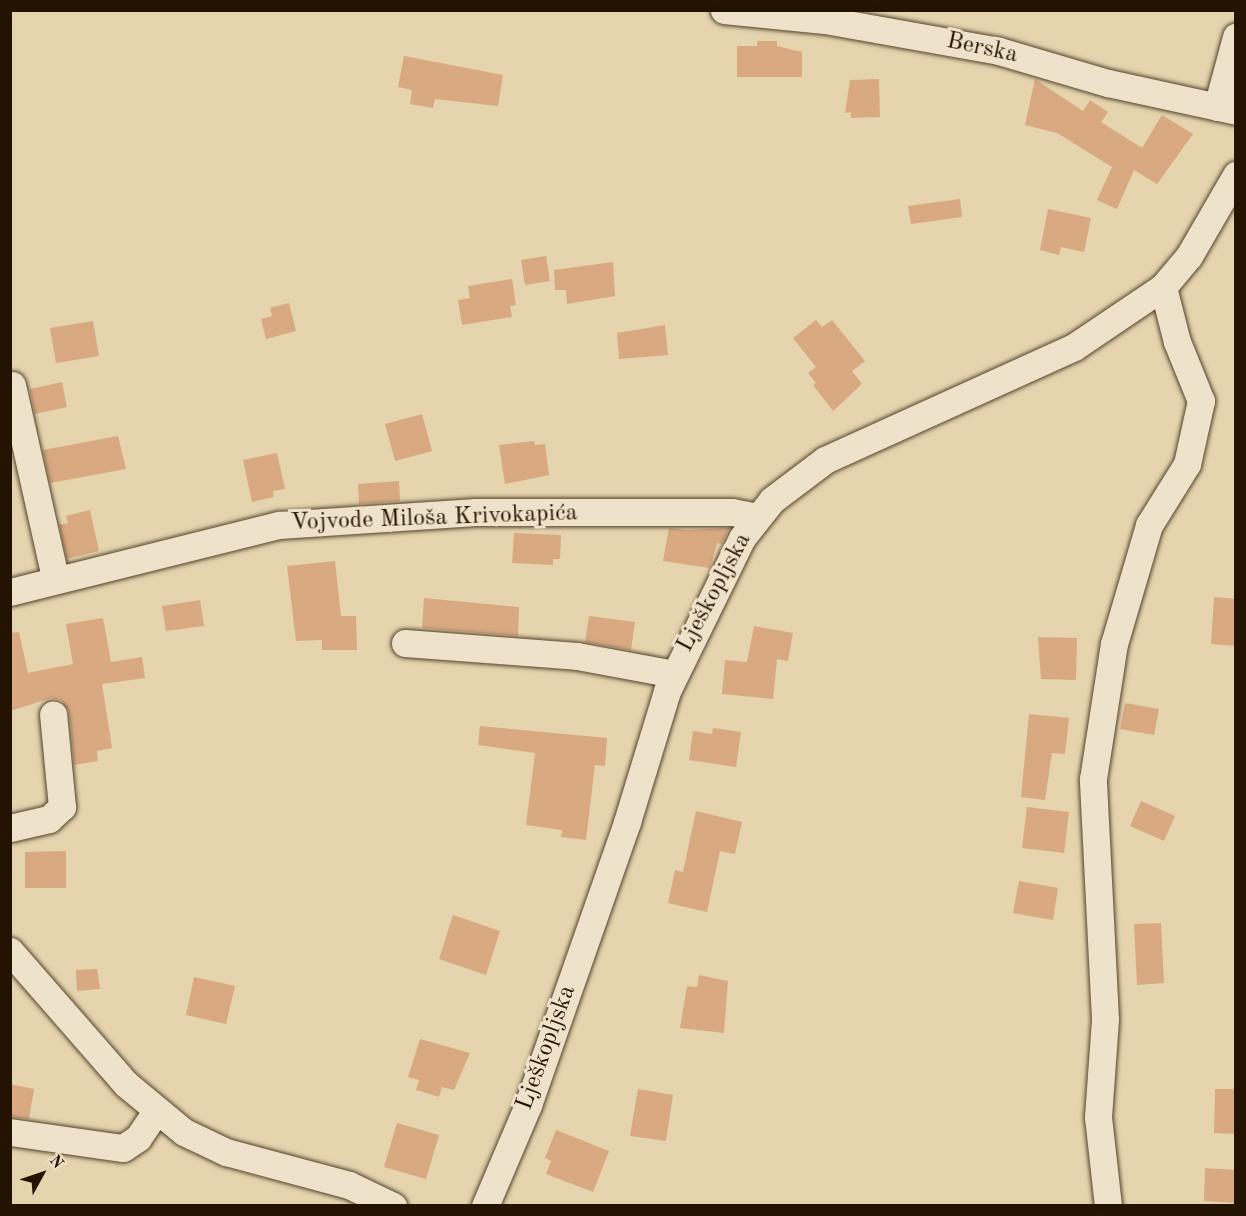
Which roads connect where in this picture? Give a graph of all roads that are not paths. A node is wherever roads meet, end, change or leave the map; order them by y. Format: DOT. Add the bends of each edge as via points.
graph roads {
  1 [pos="724,10"];
  2 [pos="1236,37"];
  3 [pos="1226,109"];
  4 [pos="1236,175"];
  5 [pos="1163,287"];
  6 [pos="12,385"];
  7 [pos="757,518"];
  8 [pos="56,578"];
  9 [pos="10,592"];
  10 [pos="405,643"];
  11 [pos="674,674"];
  12 [pos="53,714"];
  13 [pos="10,828"];
  14 [pos="10,951"];
  15 [pos="156,1111"];
  16 [pos="10,1132"];
  17 [pos="393,1206"];
  18 [pos="485,1206"];
  19 [pos="1108,1206"];
  1 -- 3 [label="street, Berska" via="825,20 999,51 1108,83"];
  2 -- 3 [label="street"];
  4 -- 5 [label="street, Lješkopljska" via="1189,256"];
  5 -- 7 [label="street, Lješkopljska" via="1074,347 825,460 795,480"];
  5 -- 19 [label="street" via="1177,342 1201,401 1187,464 1149,525 1114,644 1093,779 1106,1019 1098,1117"];
  6 -- 8 [label="street"];
  7 -- 8 [label="street, Vojvode Miloša Krivokapića" via="732,512 376,516 279,525"];
  7 -- 11 [label="street, Lješkopljska" via="728,561"];
  8 -- 9 [label="street, Vojvode Miloša Krivokapića"];
  10 -- 11 [label="street" via="577,656"];
  11 -- 18 [label="street, Lješkopljska" via="528,1105"];
  12 -- 13 [label="street" via="62,807 49,819"];
  14 -- 15 [label="street" via="126,1084"];
  15 -- 16 [label="street" via="138,1138 123,1148"];
  15 -- 17 [label="street" via="213,1147 350,1185"];
}
